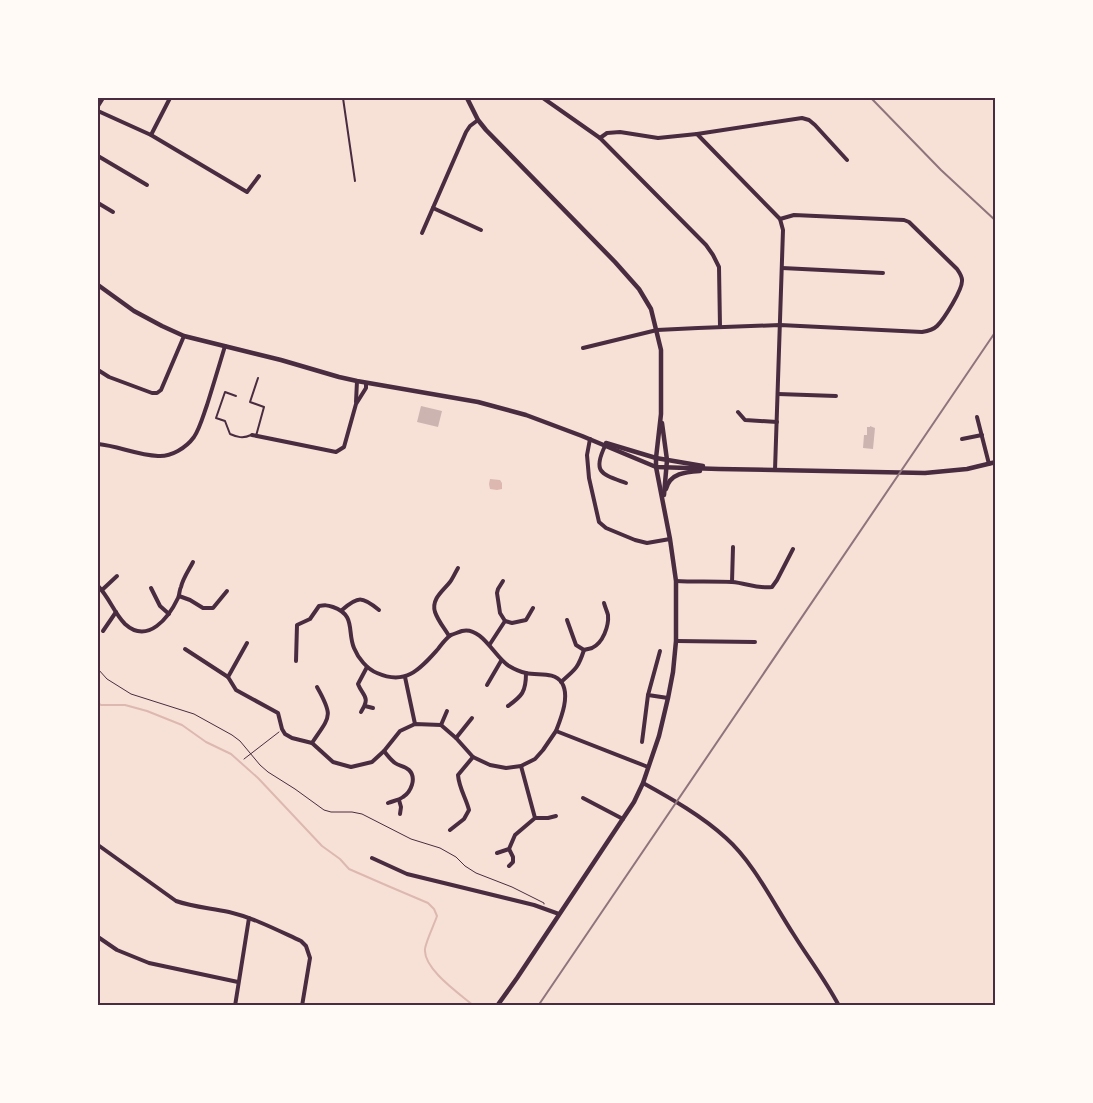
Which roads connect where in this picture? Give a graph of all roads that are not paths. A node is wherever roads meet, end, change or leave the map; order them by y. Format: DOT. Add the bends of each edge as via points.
graph roads {
  1 [pos="103,98"];
  2 [pos="170,98"];
  3 [pos="343,98"];
  4 [pos="467,98"];
  5 [pos="543,98"];
  6 [pos="98,106"];
  7 [pos="98,111"];
  8 [pos="478,120"];
  9 [pos="697,134"];
  10 [pos="151,135"];
  11 [pos="600,138"];
  12 [pos="98,156"];
  13 [pos="847,160"];
  14 [pos="259,176"];
  15 [pos="355,181"];
  16 [pos="147,185"];
  17 [pos="98,203"];
  18 [pos="433,208"];
  19 [pos="113,212"];
  20 [pos="780,218"];
  21 [pos="481,230"];
  22 [pos="422,233"];
  23 [pos="782,268"];
  24 [pos="883,272"];
  25 [pos="98,285"];
  26 [pos="780,326"];
  27 [pos="720,327"];
  28 [pos="657,330"];
  29 [pos="184,336"];
  30 [pos="225,346"];
  31 [pos="582,348"];
  32 [pos="98,370"];
  33 [pos="258,378"];
  34 [pos="356,381"];
  35 [pos="366,383"];
  36 [pos="778,394"];
  37 [pos="236,396"];
  38 [pos="836,396"];
  39 [pos="356,404"];
  40 [pos="738,412"];
  41 [pos="661,414"];
  42 [pos="977,417"];
  43 [pos="777,422"];
  44 [pos="254,435"];
  45 [pos="982,435"];
  46 [pos="582,436"];
  47 [pos="962,438"];
  48 [pos="590,439"];
  49 [pos="98,444"];
  50 [pos="605,446"];
  51 [pos="656,458"];
  52 [pos="666,460"];
  53 [pos="996,462"];
  54 [pos="989,464"];
  55 [pos="656,467"];
  56 [pos="666,468"];
  57 [pos="719,470"];
  58 [pos="775,470"];
  59 [pos="626,484"];
  60 [pos="663,499"];
  61 [pos="670,539"];
  62 [pos="733,547"];
  63 [pos="793,549"];
  64 [pos="193,562"];
  65 [pos="458,568"];
  66 [pos="117,576"];
  67 [pos="503,581"];
  68 [pos="676,581"];
  69 [pos="732,582"];
  70 [pos="98,586"];
  71 [pos="151,588"];
  72 [pos="102,590"];
  73 [pos="227,591"];
  74 [pos="179,596"];
  75 [pos="604,603"];
  76 [pos="533,608"];
  77 [pos="342,610"];
  78 [pos="379,610"];
  79 [pos="116,612"];
  80 [pos="169,614"];
  81 [pos="567,620"];
  82 [pos="505,621"];
  83 [pos="103,631"];
  84 [pos="450,636"];
  85 [pos="676,641"];
  86 [pos="755,642"];
  87 [pos="247,643"];
  88 [pos="490,644"];
  89 [pos="185,649"];
  90 [pos="584,650"];
  91 [pos="660,651"];
  92 [pos="296,661"];
  93 [pos="501,661"];
  94 [pos="368,667"];
  95 [pos="526,674"];
  96 [pos="228,676"];
  97 [pos="405,677"];
  98 [pos="561,682"];
  99 [pos="488,685"];
  100 [pos="317,687"];
  101 [pos="648,695"];
  102 [pos="668,698"];
  103 [pos="365,706"];
  104 [pos="508,706"];
  105 [pos="373,708"];
  106 [pos="447,711"];
  107 [pos="361,712"];
  108 [pos="472,718"];
  109 [pos="416,724"];
  110 [pos="441,725"];
  111 [pos="556,731"];
  112 [pos="456,738"];
  113 [pos="642,742"];
  114 [pos="312,743"];
  115 [pos="384,751"];
  116 [pos="473,757"];
  117 [pos="521,766"];
  118 [pos="648,767"];
  119 [pos="643,783"];
  120 [pos="583,798"];
  121 [pos="399,800"];
  122 [pos="388,803"];
  123 [pos="400,814"];
  124 [pos="556,816"];
  125 [pos="535,818"];
  126 [pos="623,819"];
  127 [pos="450,830"];
  128 [pos="98,845"];
  129 [pos="509,849"];
  130 [pos="497,853"];
  131 [pos="372,858"];
  132 [pos="509,866"];
  133 [pos="560,914"];
  134 [pos="249,918"];
  135 [pos="98,937"];
  136 [pos="238,982"];
  137 [pos="235,1006"];
  138 [pos="302,1006"];
  139 [pos="497,1006"];
  140 [pos="839,1006"];
  1 -- 6 [label="street"];
  2 -- 10 [label="street"];
  3 -- 15 [label="lane"];
  4 -- 8 [label="street"];
  5 -- 11 [label="street"];
  7 -- 10 [label="street"];
  8 -- 18 [label="street" via="466,132"];
  8 -- 28 [label="street" via="639,289 651,309"];
  9 -- 11 [label="street" via="658,138 620,132 607,133"];
  9 -- 13 [label="street" via="802,118 815,125"];
  9 -- 20 [label="street"];
  10 -- 14 [label="street" via="247,192"];
  11 -- 27 [label="street" via="713,254 719,267"];
  12 -- 16 [label="street"];
  17 -- 19 [label="street"];
  18 -- 21 [label="street"];
  18 -- 22 [label="street"];
  20 -- 23 [label="street" via="784,230"];
  20 -- 26 [label="street" via="794,215 904,220 946,257 962,278 957,296 932,330"];
  23 -- 24 [label="street"];
  23 -- 26 [label="street"];
  25 -- 29 [label="street" via="134,311"];
  26 -- 27 [label="street"];
  26 -- 36 [label="street"];
  27 -- 28 [label="street"];
  28 -- 31 [label="street"];
  28 -- 41 [label="street" via="661,350"];
  29 -- 30 [label="street"];
  29 -- 32 [label="street" via="162,390 157,393 109,377"];
  30 -- 34 [label="street"];
  30 -- 49 [label="street" via="202,421 183,447 172,454 160,456"];
  33 -- 44 [label="lane" via="250,402 264,407"];
  34 -- 35 [label="street"];
  34 -- 39 [label="street"];
  35 -- 39 [label="street"];
  35 -- 46 [label="street" via="478,402 526,415"];
  36 -- 38 [label="street"];
  36 -- 43 [label="street"];
  37 -- 44 [label="lane" via="225,392 216,418 225,421 230,434 245,438"];
  39 -- 44 [label="street" via="344,447 336,452"];
  40 -- 43 [label="street" via="745,420"];
  41 -- 51 [label="street"];
  41 -- 52 [label="street"];
  42 -- 45 [label="street"];
  43 -- 58 [label="street"];
  45 -- 47 [label="street"];
  45 -- 54 [label="street"];
  46 -- 48 [label="street"];
  46 -- 51 [label="street"];
  48 -- 50 [label="street"];
  48 -- 61 [label="street" via="587,455 589,478 599,522 606,528 647,543"];
  50 -- 55 [label="street"];
  50 -- 59 [label="street" via="599,464 603,475"];
  51 -- 52 [label="street"];
  51 -- 55 [label="street"];
  52 -- 56 [label="street"];
  52 -- 57 [label="street"];
  53 -- 54 [label="street"];
  54 -- 58 [label="street" via="925,473"];
  55 -- 56 [label="street"];
  55 -- 60 [label="street"];
  56 -- 57 [label="street"];
  56 -- 60 [label="street"];
  57 -- 58 [label="street"];
  57 -- 60 [label="street" via="685,472 676,476 667,485"];
  60 -- 61 [label="street"];
  61 -- 68 [label="street"];
  62 -- 69 [label="street"];
  63 -- 69 [label="street" via="772,587"];
  64 -- 74 [label="street"];
  65 -- 84 [label="street" via="434,603 434,610"];
  66 -- 72 [label="street"];
  67 -- 82 [label="street" via="497,594 500,613"];
  68 -- 69 [label="street"];
  68 -- 85 [label="street"];
  70 -- 72 [label="street"];
  71 -- 80 [label="street" via="160,606"];
  72 -- 79 [label="street"];
  73 -- 74 [label="street" via="213,608 204,608"];
  74 -- 80 [label="street"];
  75 -- 90 [label="street" via="608,616 604,635 593,647"];
  76 -- 82 [label="street" via="526,620"];
  77 -- 78 [label="street" via="359,599 368,600"];
  77 -- 92 [label="street" via="319,606 310,619 297,625"];
  77 -- 94 [label="street" via="349,620 353,647"];
  79 -- 80 [label="street" via="126,625 143,631 157,627"];
  79 -- 83 [label="street"];
  81 -- 90 [label="street" via="576,645"];
  82 -- 88 [label="street"];
  84 -- 88 [label="street" via="465,630"];
  84 -- 97 [label="street" via="418,669"];
  85 -- 86 [label="street"];
  85 -- 102 [label="street"];
  87 -- 96 [label="street"];
  88 -- 93 [label="street"];
  89 -- 96 [label="street"];
  90 -- 98 [label="street" via="579,665"];
  91 -- 101 [label="street"];
  93 -- 95 [label="street"];
  93 -- 99 [label="street"];
  94 -- 97 [label="street" via="391,677"];
  94 -- 103 [label="street" via="358,684 366,697"];
  95 -- 98 [label="street" via="545,674"];
  95 -- 104 [label="street" via="524,691"];
  96 -- 114 [label="street" via="236,690 278,713 285,734"];
  97 -- 109 [label="street"];
  98 -- 111 [label="street" via="565,704"];
  100 -- 114 [label="street" via="325,701 328,716"];
  101 -- 102 [label="street"];
  101 -- 113 [label="street"];
  102 -- 118 [label="street"];
  103 -- 105 [label="street"];
  103 -- 107 [label="street"];
  106 -- 110 [label="street"];
  108 -- 112 [label="street"];
  109 -- 110 [label="street"];
  109 -- 115 [label="street" via="400,731"];
  110 -- 112 [label="street"];
  111 -- 117 [label="street" via="535,759"];
  111 -- 118 [label="street"];
  112 -- 116 [label="street"];
  114 -- 115 [label="street" via="333,762 351,767 372,762"];
  115 -- 121 [label="street" via="395,763 411,772 412,783 408,793"];
  116 -- 117 [label="street" via="498,767"];
  116 -- 127 [label="street" via="458,776 469,810 464,819"];
  117 -- 125 [label="street"];
  118 -- 119 [label="street"];
  119 -- 126 [label="street"];
  119 -- 140 [label="street" via="705,821 747,860"];
  120 -- 126 [label="street"];
  121 -- 122 [label="street"];
  121 -- 123 [label="street"];
  124 -- 125 [label="street"];
  125 -- 129 [label="street" via="515,835"];
  126 -- 133 [label="street"];
  128 -- 134 [label="street" via="176,901"];
  129 -- 130 [label="street"];
  129 -- 132 [label="street" via="513,857"];
  131 -- 133 [label="street" via="407,874"];
  133 -- 139 [label="street"];
  134 -- 136 [label="street"];
  134 -- 138 [label="street" via="306,946 310,958"];
  135 -- 136 [label="street" via="117,950 149,963"];
  136 -- 137 [label="street"];
}
